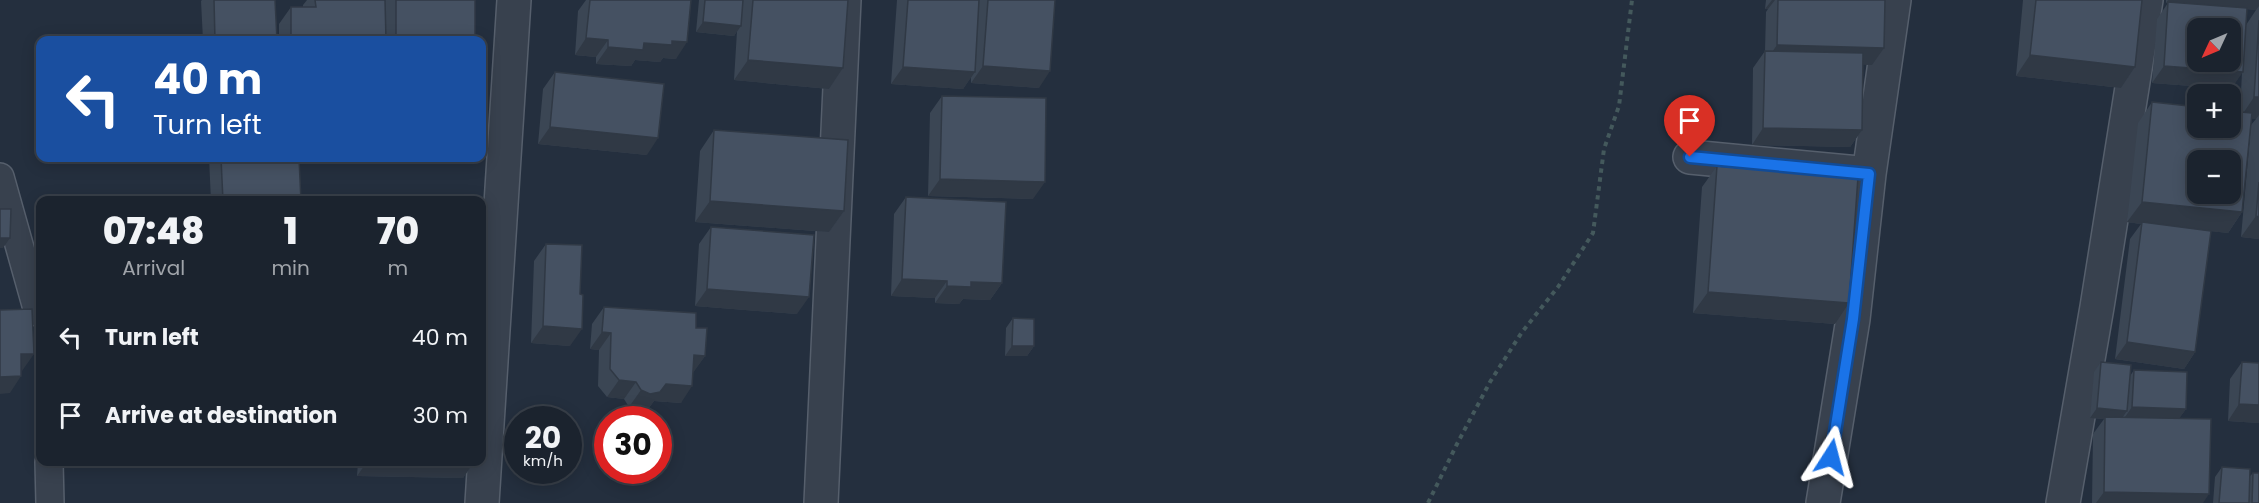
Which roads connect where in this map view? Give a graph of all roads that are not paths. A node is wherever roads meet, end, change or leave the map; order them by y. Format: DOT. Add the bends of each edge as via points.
graph roads {
  1 [pos="514,0"];
  2 [pos="844,0"];
  3 [pos="1893,0"];
  4 [pos="2146,0"];
  5 [pos="1690,157"];
  6 [pos="1869,174"];
  7 [pos="0,177"];
  8 [pos="36,306"];
  9 [pos="486,440"];
  10 [pos="49,466"];
  11 [pos="484,466"];
  12 [pos="50,503"];
  13 [pos="482,503"];
  14 [pos="822,503"];
  15 [pos="1823,503"];
  16 [pos="2063,503"];
  1 -- 9 [label="street"];
  2 -- 14 [label="street"];
  3 -- 6 [label="street"];
  4 -- 16 [label="street"];
  5 -- 6 [label="street"];
  6 -- 15 [label="street" via="1853,319"];
  7 -- 8 [label="lane"];
  10 -- 12 [label="lane"];
  11 -- 13 [label="street"];
}
